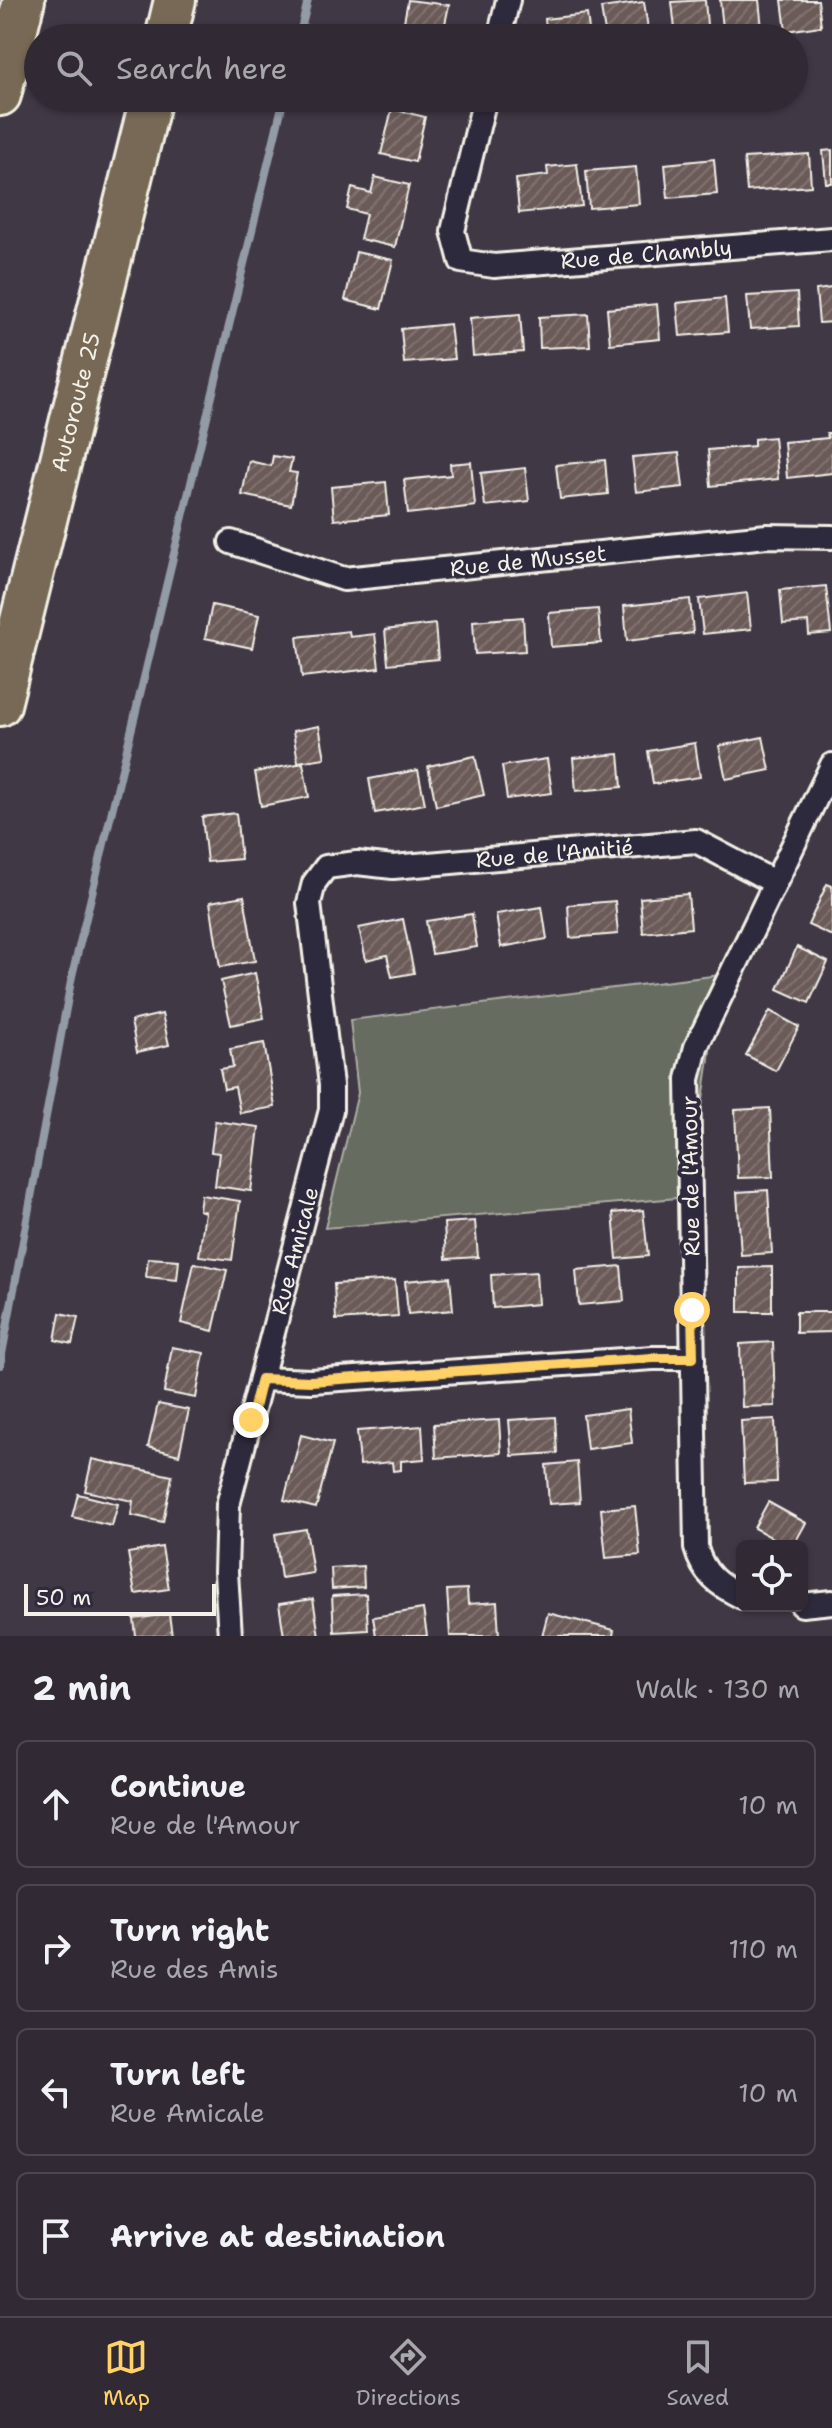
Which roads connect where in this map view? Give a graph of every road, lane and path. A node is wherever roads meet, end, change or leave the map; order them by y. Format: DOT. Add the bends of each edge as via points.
graph roads {
  1 [pos="24,0"];
  2 [pos="175,0"];
  3 [pos="508,0"];
  4 [pos="169,24"];
  5 [pos="502,24"];
  6 [pos="0,95"];
  7 [pos="148,112"];
  8 [pos="482,112"];
  9 [pos="832,239"];
  10 [pos="832,537"];
  11 [pos="231,542"];
  12 [pos="0,705"];
  13 [pos="832,765"];
  14 [pos="326,867"];
  15 [pos="774,882"];
  16 [pos="693,1358"];
  17 [pos="261,1379"];
  18 [pos="736,1594"];
  19 [pos="832,1602"];
  20 [pos="808,1604"];
  21 [pos="230,1636"];
  1 -- 6 [label="highway"];
  2 -- 4 [label="highway"];
  3 -- 5 [label="street"];
  7 -- 12 [label="highway, Autoroute 25"];
  8 -- 9 [label="street, Rue de Chambly" via="453,231 461,261 494,266"];
  10 -- 11 [label="street, Rue de Musset" via="767,536 344,579"];
  13 -- 15 [label="street, Rue de l'Amour"];
  14 -- 15 [label="street, Rue de l'Amitié" via="393,867 696,841"];
  14 -- 17 [label="street, Rue Amicale" via="314,883 309,903 331,1110"];
  15 -- 16 [label="street, Rue de l'Amour" via="696,1047 688,1079"];
  16 -- 17 [label="street" via="311,1381"];
  16 -- 18 [label="street, Rue de l'Amour" via="696,1548 710,1577"];
  17 -- 21 [label="street, Rue Amicale" via="228,1505"];
  19 -- 20 [label="street"];
}
